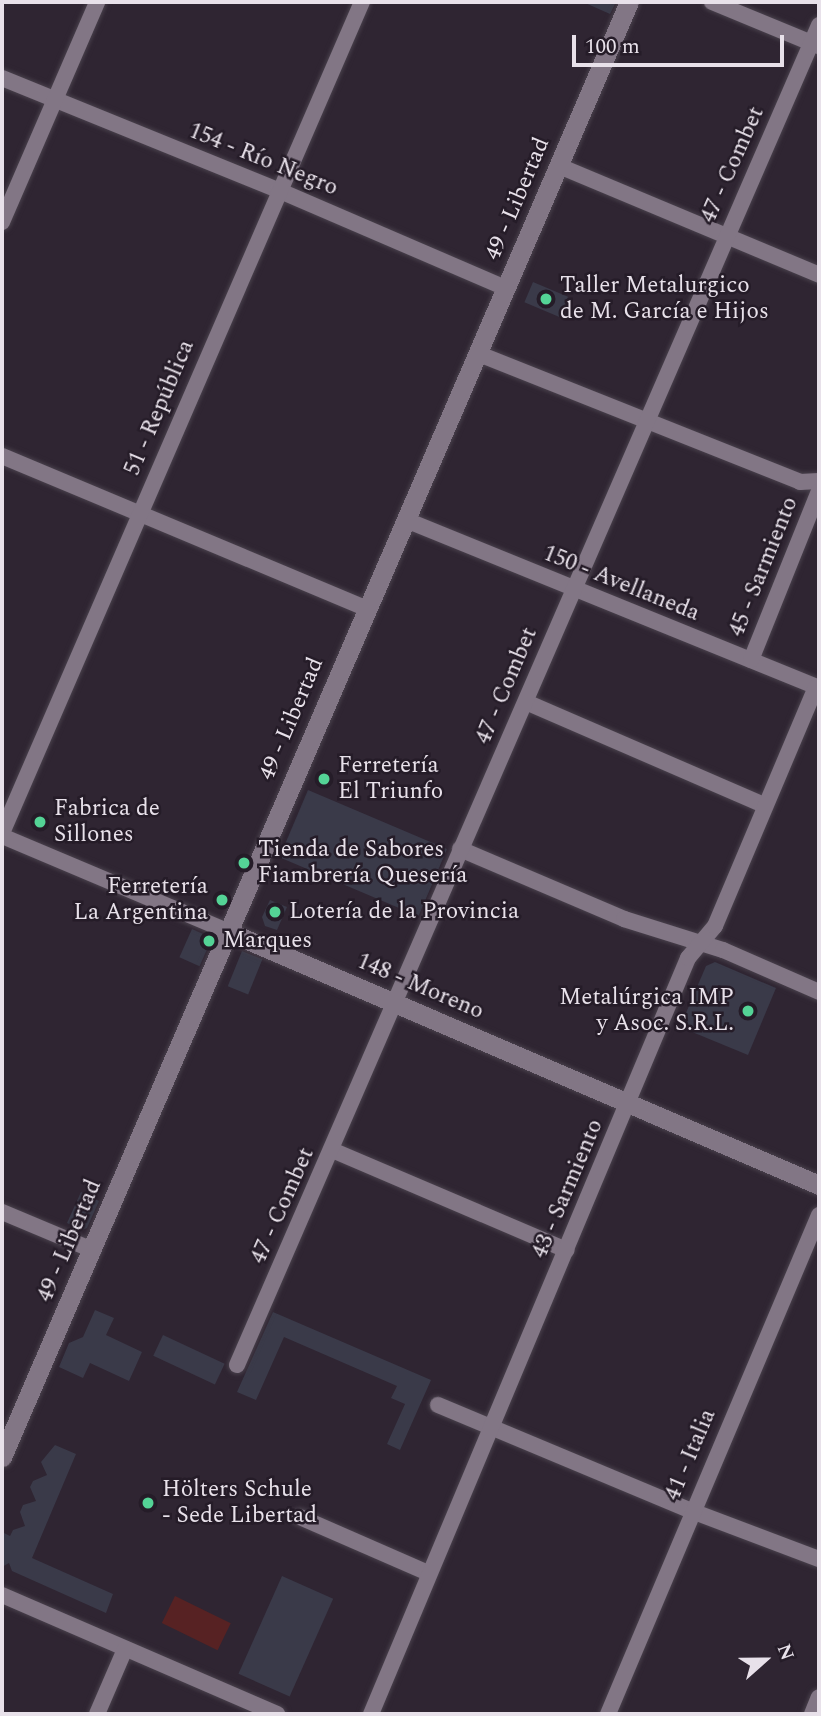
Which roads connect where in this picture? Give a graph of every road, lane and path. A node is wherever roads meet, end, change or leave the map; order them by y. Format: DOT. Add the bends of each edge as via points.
graph roads {
  1 [pos="97,2"];
  2 [pos="362,2"];
  3 [pos="629,2"];
  4 [pos="712,2"];
  5 [pos="819,25"];
  6 [pos="815,45"];
  7 [pos="2,78"];
  8 [pos="55,100"];
  9 [pos="559,166"];
  10 [pos="278,190"];
  11 [pos="2,222"];
  12 [pos="727,236"];
  13 [pos="819,275"];
  14 [pos="506,288"];
  15 [pos="479,354"];
  16 [pos="645,421"];
  17 [pos="2,456"];
  18 [pos="819,481"];
  19 [pos="819,491"];
  20 [pos="138,515"];
  21 [pos="405,520"];
  22 [pos="573,590"];
  23 [pos="365,608"];
  24 [pos="751,660"];
  25 [pos="818,687"];
  26 [pos="526,702"];
  27 [pos="764,805"];
  28 [pos="2,834"];
  29 [pos="460,849"];
  30 [pos="229,932"];
  31 [pos="701,943"];
  32 [pos="819,992"];
  33 [pos="394,1003"];
  34 [pos="628,1102"];
  35 [pos="332,1150"];
  36 [pos="819,1185"];
  37 [pos="2,1212"];
  38 [pos="819,1216"];
  39 [pos="93,1250"];
  40 [pos="567,1250"];
  41 [pos="237,1365"];
  42 [pos="438,1405"];
  43 [pos="490,1429"];
  44 [pos="2,1457"];
  45 [pos="692,1511"];
  46 [pos="300,1517"];
  47 [pos="819,1559"];
  48 [pos="428,1573"];
  49 [pos="2,1595"];
  50 [pos="125,1649"];
  51 [pos="819,1697"];
  52 [pos="97,1714"];
  53 [pos="277,1714"];
  54 [pos="371,1714"];
  55 [pos="608,1714"];
  56 [pos="812,1714"];
  1 -- 8 [label="street"];
  2 -- 10 [label="street, 51 - República"];
  3 -- 9 [label="street, 49 - Libertad"];
  4 -- 6 [label="street"];
  5 -- 6 [label="street, 47 - Combet"];
  6 -- 12 [label="street, 47 - Combet"];
  7 -- 8 [label="street, 154 - Río Negro"];
  8 -- 10 [label="street, 154 - Río Negro"];
  8 -- 11 [label="street"];
  9 -- 12 [label="street"];
  9 -- 14 [label="street, 49 - Libertad"];
  10 -- 14 [label="street, 154 - Río Negro"];
  10 -- 20 [label="street, 51 - República"];
  12 -- 13 [label="street"];
  12 -- 16 [label="street, 47 - Combet"];
  14 -- 15 [label="street, 49 - Libertad"];
  15 -- 16 [label="street"];
  15 -- 21 [label="street, 49 - Libertad"];
  16 -- 18 [label="street" via="800,482"];
  16 -- 22 [label="street, 47 - Combet"];
  17 -- 20 [label="street"];
  19 -- 24 [label="street, 45 - Sarmiento"];
  20 -- 23 [label="street"];
  20 -- 28 [label="street, 51 - República"];
  21 -- 22 [label="street, 150 - Avellaneda"];
  21 -- 23 [label="street, 49 - Libertad"];
  22 -- 24 [label="street, 150 - Avellaneda"];
  22 -- 26 [label="street, 47 - Combet"];
  23 -- 30 [label="street, 49 - Libertad"];
  24 -- 25 [label="street, 150 - Avellaneda"];
  25 -- 27 [label="street, 43 - Sarmiento"];
  26 -- 27 [label="street"];
  26 -- 29 [label="street, 47 - Combet"];
  27 -- 31 [label="street, 43 - Sarmiento" via="715,926"];
  28 -- 30 [label="street, 148 - Moreno"];
  29 -- 31 [label="street" via="624,919"];
  29 -- 33 [label="street, 47 - Combet"];
  30 -- 33 [label="street, 148 - Moreno"];
  30 -- 39 [label="street, 49 - Libertad"];
  31 -- 32 [label="street"];
  31 -- 34 [label="street, 43 - Sarmiento" via="688,958"];
  33 -- 34 [label="street, 148 - Moreno"];
  33 -- 35 [label="street, 47 - Combet"];
  34 -- 36 [label="street, 148 - Moreno"];
  34 -- 40 [label="street, 43 - Sarmiento"];
  35 -- 40 [label="street"];
  35 -- 41 [label="street, 47 - Combet"];
  37 -- 39 [label="street"];
  38 -- 45 [label="street, 41 - Italia"];
  39 -- 44 [label="street, 49 - Libertad"];
  40 -- 43 [label="street, 43 - Sarmiento"];
  42 -- 43 [label="street"];
  43 -- 45 [label="street"];
  43 -- 48 [label="street, 43 - Sarmiento"];
  45 -- 47 [label="street"];
  45 -- 55 [label="street, 41 - Italia"];
  46 -- 48 [label="street"];
  48 -- 54 [label="street, 43 - Sarmiento"];
  49 -- 50 [label="street"];
  50 -- 52 [label="street"];
  50 -- 53 [label="street"];
  51 -- 56 [label="street"];
}
